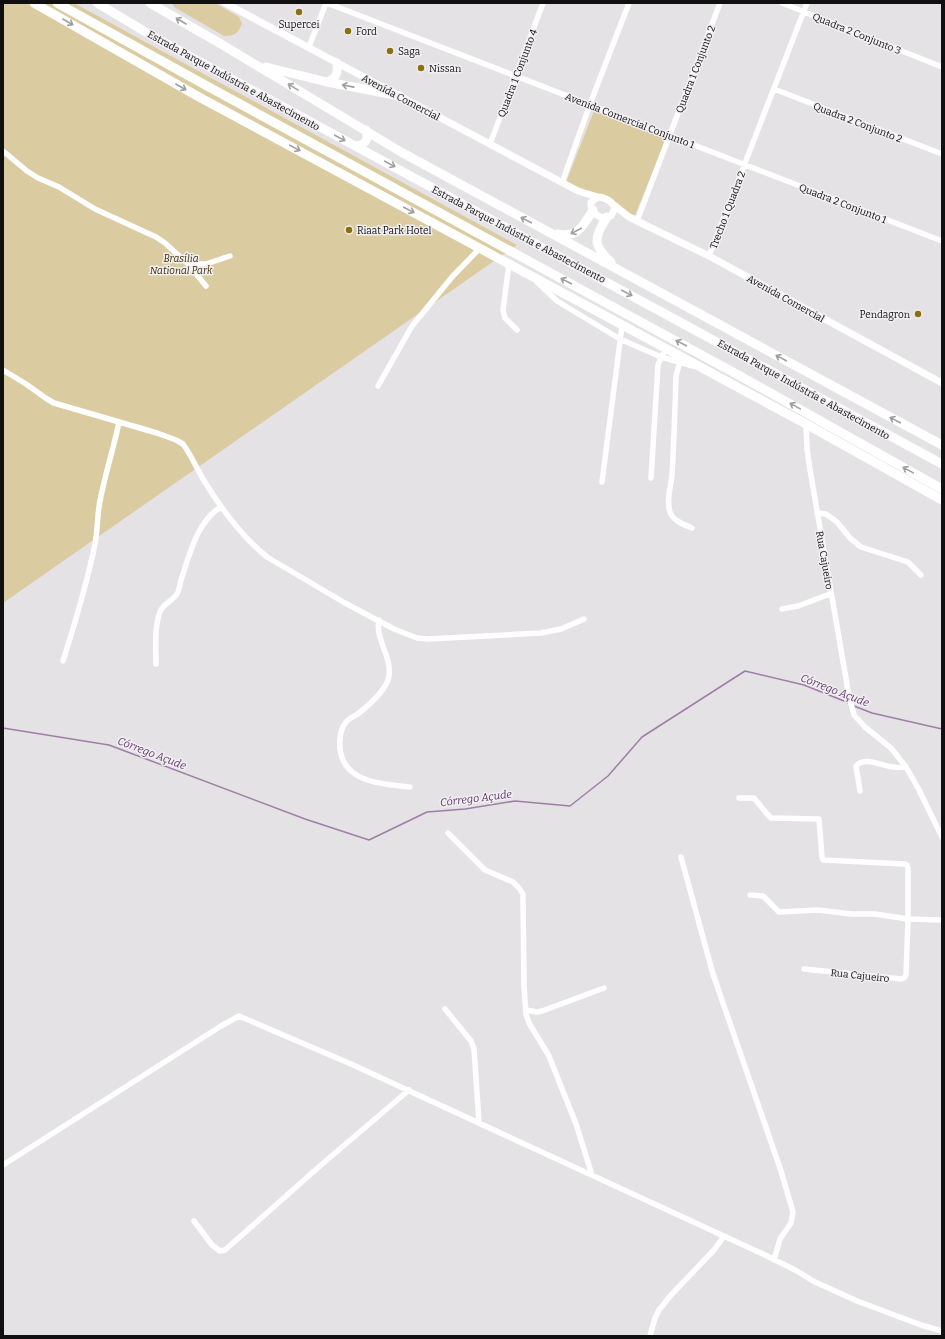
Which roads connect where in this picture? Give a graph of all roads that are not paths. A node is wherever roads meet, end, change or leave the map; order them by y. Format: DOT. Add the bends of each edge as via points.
graph roads {
  1 [pos="34,3"];
  2 [pos="58,3"];
  3 [pos="97,3"];
  4 [pos="150,3"];
  5 [pos="163,3"];
  6 [pos="225,3"];
  7 [pos="326,3"];
  8 [pos="543,3"];
  9 [pos="629,3"];
  10 [pos="720,3"];
  11 [pos="782,3"];
  12 [pos="807,3"];
  13 [pos="804,12"];
  14 [pos="168,13"];
  15 [pos="309,48"];
  16 [pos="337,63"];
  17 [pos="256,65"];
  18 [pos="942,67"];
  19 [pos="516,76"];
  20 [pos="327,82"];
  21 [pos="774,89"];
  22 [pos="400,96"];
  23 [pos="590,104"];
  24 [pos="366,130"];
  25 [pos="670,135"];
  26 [pos="490,144"];
  27 [pos="356,146"];
  28 [pos="3,151"];
  29 [pos="942,154"];
  30 [pos="745,164"];
  31 [pos="562,183"];
  32 [pos="578,191"];
  33 [pos="598,197"];
  34 [pos="614,205"];
  35 [pos="592,208"];
  36 [pos="609,217"];
  37 [pos="629,217"];
  38 [pos="637,221"];
  39 [pos="549,232"];
  40 [pos="942,241"];
  41 [pos="480,248"];
  42 [pos="230,256"];
  43 [pos="709,256"];
  44 [pos="188,264"];
  45 [pos="509,264"];
  46 [pos="622,272"];
  47 [pos="531,276"];
  48 [pos="206,286"];
  49 [pos="622,326"];
  50 [pos="517,330"];
  51 [pos="620,339"];
  52 [pos="668,350"];
  53 [pos="661,356"];
  54 [pos="680,360"];
  55 [pos="3,370"];
  56 [pos="942,383"];
  57 [pos="378,386"];
  58 [pos="119,422"];
  59 [pos="806,424"];
  60 [pos="942,445"];
  61 [pos="942,464"];
  62 [pos="651,478"];
  63 [pos="602,482"];
  64 [pos="942,489"];
  65 [pos="942,500"];
  66 [pos="221,507"];
  67 [pos="817,513"];
  68 [pos="692,528"];
  69 [pos="921,575"];
  70 [pos="830,594"];
  71 [pos="782,609"];
  72 [pos="584,618"];
  73 [pos="379,620"];
  74 [pos="62,661"];
  75 [pos="156,664"];
  76 [pos="906,767"];
  77 [pos="410,787"];
  78 [pos="860,791"];
  79 [pos="739,798"];
  80 [pos="448,833"];
  81 [pos="942,837"];
  82 [pos="681,857"];
  83 [pos="750,894"];
  84 [pos="908,919"];
  85 [pos="942,920"];
  86 [pos="804,969"];
  87 [pos="604,988"];
  88 [pos="445,1009"];
  89 [pos="526,1010"];
  90 [pos="409,1090"];
  91 [pos="479,1123"];
  92 [pos="3,1165"];
  93 [pos="592,1175"];
  94 [pos="194,1221"];
  95 [pos="724,1236"];
  96 [pos="774,1260"];
  97 [pos="942,1331"];
  98 [pos="650,1336"];
  1 -- 41 [label="main road, one-way" via="199,97"];
  64 -- 2 [label="main road, one-way" via="749,380"];
  3 -- 27 [label="main road, Estrada Parque Indústria e Abastecimento, one-way" via="154,37"];
  4 -- 14 [label="main road, Estrada Parque Indústria e Abastecimento"];
  5 -- 14 [label="main road"];
  6 -- 15 [label="street, Avenida Comercial"];
  7 -- 15 [label="street"];
  7 -- 19 [label="street, Avenida Comercial Conjunto 1"];
  8 -- 19 [label="street, Quadra 1 Conjunto 4"];
  9 -- 23 [label="street"];
  10 -- 25 [label="street, Quadra 1 Conjunto 2"];
  11 -- 13 [label="street"];
  12 -- 13 [label="street"];
  13 -- 18 [label="street, Quadra 2 Conjunto 3"];
  13 -- 21 [label="street, Quadra 2 Conjunto 3"];
  17 -- 14 [label="main road, Estrada Parque Indústria e Abastecimento, one-way"];
  15 -- 16 [label="street, Avenida Comercial"];
  16 -- 20 [label="main road" via="338,72"];
  16 -- 22 [label="street, Avenida Comercial"];
  17 -- 20 [label="main road"];
  24 -- 17 [label="main road, Estrada Parque Indústria e Abastecimento, one-way"];
  19 -- 23 [label="street, Avenida Comercial Conjunto 1"];
  19 -- 26 [label="street, Quadra 1 Conjunto 4"];
  22 -- 20 [label="main road, one-way"];
  21 -- 29 [label="street, Quadra 2 Conjunto 2"];
  21 -- 30 [label="street, Quadra 2 Conjunto 3"];
  22 -- 26 [label="street, Avenida Comercial"];
  23 -- 25 [label="street, Avenida Comercial Conjunto 1"];
  23 -- 31 [label="street"];
  24 -- 27 [label="main road" via="366,142"];
  39 -- 24 [label="main road, Estrada Parque Indústria e Abastecimento, one-way" via="400,152"];
  25 -- 30 [label="street, Avenida Comercial Conjunto 1"];
  25 -- 38 [label="street, Quadra 1 Conjunto 2"];
  26 -- 31 [label="street, Avenida Comercial"];
  27 -- 61 [label="main road, Estrada Parque Indústria e Abastecimento, one-way"];
  28 -- 44 [label="street" via="38,178 59,187 95,209 156,237"];
  30 -- 40 [label="street, Quadra 2 Conjunto 1"];
  30 -- 43 [label="street, Trecho 1 Quadra 2"];
  31 -- 32 [label="street, Avenida Comercial"];
  32 -- 33 [label="street, Avenida Comercial"];
  32 -- 35 [label="street, Avenida Comercial"];
  33 -- 34 [label="street" via="607,199"];
  33 -- 35 [label="street" via="591,202"];
  34 -- 36 [label="street" via="615,208"];
  34 -- 37 [label="street, Avenida Comercial"];
  35 -- 36 [label="street" via="596,215"];
  35 -- 39 [label="main road, one-way" via="584,225 578,231 566,236"];
  36 -- 37 [label="street, Avenida Comercial"];
  36 -- 46 [label="main road" via="600,228 596,246"];
  37 -- 38 [label="street, Avenida Comercial"];
  38 -- 43 [label="street, Avenida Comercial"];
  39 -- 46 [label="main road, Estrada Parque Indústria e Abastecimento"];
  41 -- 45 [label="main road"];
  41 -- 57 [label="street" via="452,276 412,326"];
  42 -- 44 [label="street" via="206,264"];
  43 -- 56 [label="street, Avenida Comercial"];
  44 -- 48 [label="street"];
  45 -- 47 [label="main road"];
  45 -- 50 [label="street" via="503,310 505,318"];
  60 -- 46 [label="main road, Estrada Parque Indústria e Abastecimento, one-way"];
  47 -- 49 [label="main road"];
  47 -- 51 [label="street" via="557,301"];
  49 -- 51 [label="street"];
  49 -- 52 [label="main road"];
  51 -- 53 [label="street"];
  51 -- 63 [label="street"];
  52 -- 53 [label="street"];
  52 -- 54 [label="main road"];
  53 -- 54 [label="street"];
  53 -- 62 [label="street" via="658,364"];
  54 -- 59 [label="main road" via="702,368"];
  54 -- 68 [label="street" via="676,376 669,502 670,512 674,518"];
  55 -- 58 [label="street" via="54,403"];
  58 -- 66 [label="street" via="183,444"];
  58 -- 74 [label="street" via="100,497 91,562"];
  59 -- 65 [label="main road"];
  59 -- 67 [label="street, Rua Cajueiro" via="808,459"];
  66 -- 73 [label="street" via="243,535 267,557"];
  66 -- 75 [label="street" via="208,517 189,557 177,593 162,608 156,632"];
  67 -- 69 [label="street" via="826,514 837,522 861,547 908,562"];
  67 -- 70 [label="street, Rua Cajueiro"];
  70 -- 71 [label="street"];
  70 -- 76 [label="street, Rua Cajueiro" via="854,715 891,748"];
  72 -- 73 [label="street" via="562,629 541,633 427,639 408,635"];
  73 -- 77 [label="street" via="377,627 389,662 389,677 379,695 348,720 341,729 340,750 347,768 368,781"];
  76 -- 78 [label="street" via="894,768 867,762 858,764 856,771"];
  76 -- 81 [label="street"];
  79 -- 84 [label="street, Rua Cajueiro" via="754,798 771,818 819,819 824,860 905,864"];
  80 -- 89 [label="street" via="485,870 513,882 523,894"];
  82 -- 96 [label="street" via="713,974 793,1212 791,1223 780,1239"];
  83 -- 84 [label="street" via="763,896 780,912 818,910"];
  84 -- 85 [label="street"];
  84 -- 86 [label="street, Rua Cajueiro" via="904,978"];
  87 -- 89 [label="street" via="542,1011"];
  88 -- 91 [label="street" via="471,1041 474,1049"];
  89 -- 93 [label="street" via="529,1022 550,1056"];
  90 -- 91 [label="street"];
  90 -- 92 [label="street" via="239,1016"];
  90 -- 94 [label="street" via="225,1250 220,1251 212,1245"];
  91 -- 93 [label="street"];
  93 -- 95 [label="street"];
  95 -- 96 [label="street"];
  95 -- 98 [label="street" via="659,1310"];
  96 -- 97 [label="street" via="857,1301"];
}
